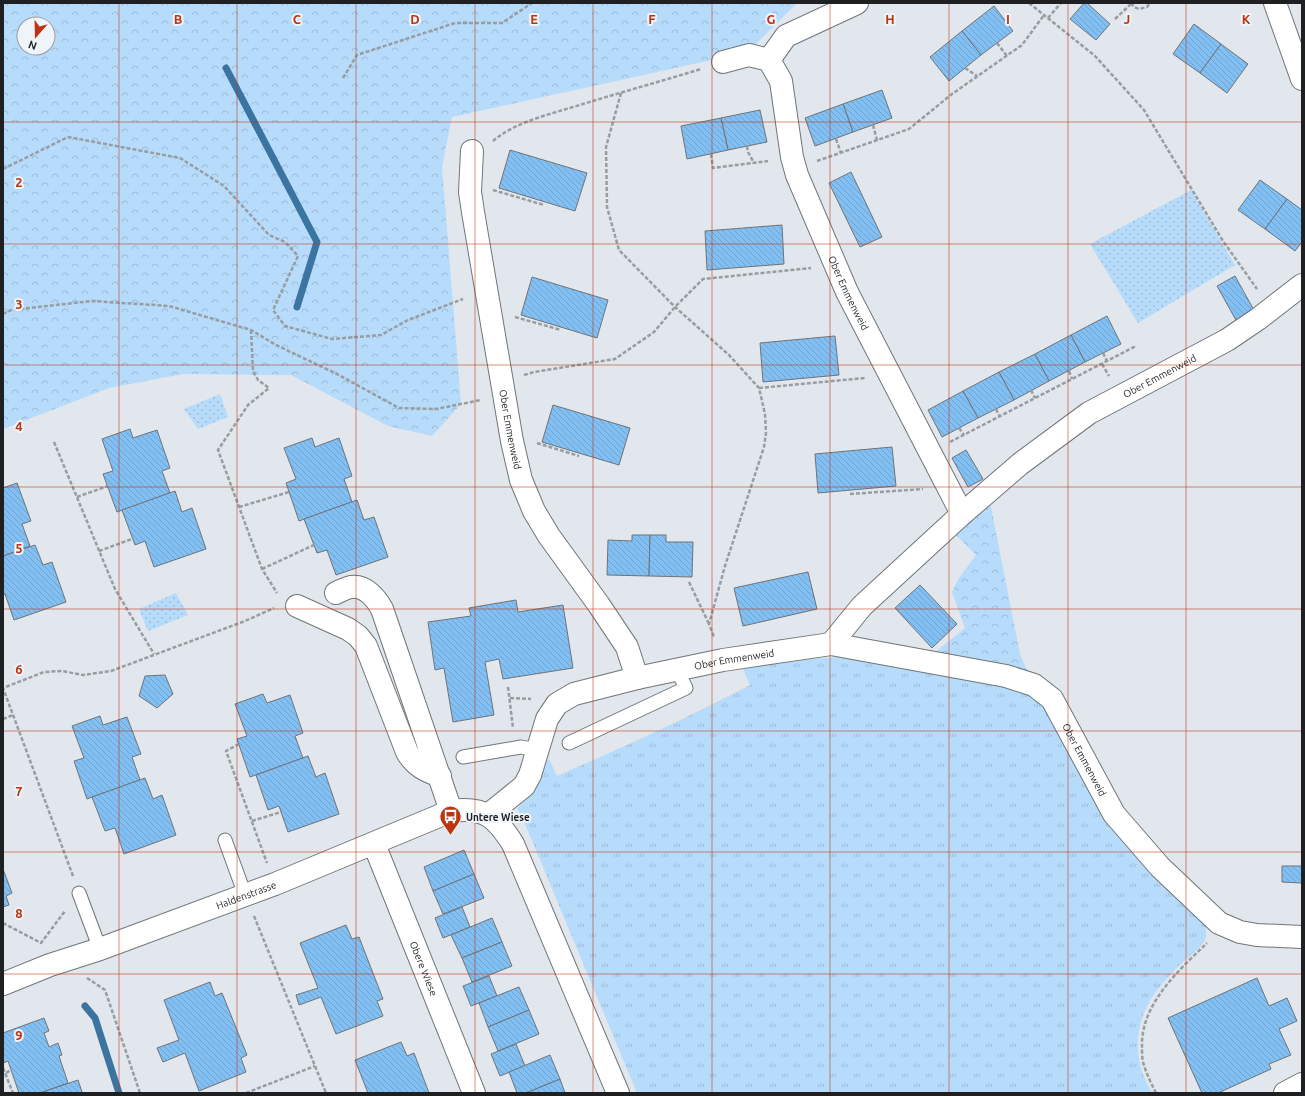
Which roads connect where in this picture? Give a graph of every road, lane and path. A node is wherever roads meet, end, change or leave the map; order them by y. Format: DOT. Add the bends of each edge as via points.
graph roads {
  1 [pos="532,3"];
  2 [pos="857,3"];
  3 [pos="1029,3"];
  4 [pos="1061,3"];
  5 [pos="1131,3"];
  6 [pos="1150,3"];
  7 [pos="1275,3"];
  8 [pos="1044,15"];
  9 [pos="1048,18"];
  10 [pos="1115,19"];
  11 [pos="997,43"];
  12 [pos="1007,56"];
  13 [pos="769,60"];
  14 [pos="723,62"];
  15 [pos="966,68"];
  16 [pos="977,76"];
  17 [pos="343,78"];
  18 [pos="1302,79"];
  19 [pos="621,93"];
  20 [pos="873,125"];
  21 [pos="836,139"];
  22 [pos="877,140"];
  23 [pos="747,146"];
  24 [pos="481,147"];
  25 [pos="841,153"];
  26 [pos="711,154"];
  27 [pos="754,162"];
  28 [pos="794,163"];
  29 [pos="3,169"];
  30 [pos="470,188"];
  31 [pos="544,205"];
  32 [pos="811,268"];
  33 [pos="1302,285"];
  34 [pos="486,291"];
  35 [pos="675,307"];
  36 [pos="1271,310"];
  37 [pos="3,314"];
  38 [pos="490,315"];
  39 [pos="251,330"];
  40 [pos="561,330"];
  41 [pos="1136,346"];
  42 [pos="1103,353"];
  43 [pos="1107,361"];
  44 [pos="1068,371"];
  45 [pos="519,376"];
  46 [pos="872,377"];
  47 [pos="1072,379"];
  48 [pos="759,388"];
  49 [pos="1031,390"];
  50 [pos="504,396"];
  51 [pos="1035,398"];
  52 [pos="996,409"];
  53 [pos="1000,416"];
  54 [pos="960,428"];
  55 [pos="964,435"];
  56 [pos="512,441"];
  57 [pos="54,442"];
  58 [pos="930,453"];
  59 [pos="579,456"];
  60 [pos="108,486"];
  61 [pos="948,487"];
  62 [pos="289,492"];
  63 [pos="850,494"];
  64 [pos="77,497"];
  65 [pos="239,507"];
  66 [pos="962,514"];
  67 [pos="132,538"];
  68 [pos="314,545"];
  69 [pos="99,551"];
  70 [pos="262,569"];
  71 [pos="689,582"];
  72 [pos="336,593"];
  73 [pos="290,605"];
  74 [pos="709,624"];
  75 [pos="831,644"];
  76 [pos="154,654"];
  77 [pos="723,660"];
  78 [pos="677,670"];
  79 [pos="637,678"];
  80 [pos="508,687"];
  81 [pos="3,688"];
  82 [pos="13,715"];
  83 [pos="3,719"];
  84 [pos="568,743"];
  85 [pos="238,744"];
  86 [pos="515,748"];
  87 [pos="537,750"];
  88 [pos="463,757"];
  89 [pos="440,776"];
  90 [pos="451,811"];
  91 [pos="281,812"];
  92 [pos="488,815"];
  93 [pos="252,822"];
  94 [pos="225,840"];
  95 [pos="374,844"];
  96 [pos="275,884"];
  97 [pos="79,893"];
  98 [pos="248,902"];
  99 [pos="3,923"];
  100 [pos="1219,923"];
  101 [pos="1302,937"];
  102 [pos="100,949"];
  103 [pos="86,978"];
  104 [pos="3,984"];
  105 [pos="315,1066"];
  106 [pos="3,1068"];
  107 [pos="11,1070"];
  108 [pos="6,1073"];
  109 [pos="1302,1084"];
  110 [pos="13,1093"];
  111 [pos="140,1093"];
  112 [pos="246,1093"];
  113 [pos="326,1093"];
  114 [pos="474,1093"];
  115 [pos="618,1093"];
  116 [pos="1156,1093"];
  117 [pos="1285,1093"];
  1 -- 17 [label="path" via="502,23 455,23 357,55"];
  2 -- 13 [label="street" via="786,36"];
  3 -- 8 [label="path"];
  4 -- 9 [label="path"];
  5 -- 6 [label="path" via="1139,9"];
  5 -- 10 [label="path"];
  7 -- 18 [label="street"];
  8 -- 9 [label="path"];
  8 -- 12 [label="path" via="1022,45"];
  9 -- 36 [label="path" via="1095,56 1144,110 1222,241"];
  11 -- 12 [label="path"];
  12 -- 16 [label="path"];
  13 -- 14 [label="street" via="749,55"];
  13 -- 28 [label="street, Ober Emmenweid" via="782,81"];
  14 -- 19 [label="path"];
  15 -- 16 [label="path"];
  16 -- 22 [label="path" via="910,129"];
  19 -- 24 [label="path" via="513,128"];
  19 -- 35 [label="path" via="606,147 606,208 619,250"];
  20 -- 22 [label="path"];
  21 -- 25 [label="path"];
  22 -- 25 [label="path"];
  23 -- 27 [label="path"];
  24 -- 30 [label="street, Ober Emmenweid"];
  25 -- 28 [label="path"];
  26 -- 27 [label="path" via="713,168"];
  27 -- 28 [label="path"];
  28 -- 58 [label="street, Ober Emmenweid" via="847,292"];
  29 -- 34 [label="path" via="68,137 180,158 224,186 269,236 285,242 298,256 274,310 285,326 332,339 381,335 408,320"];
  30 -- 31 [label="path" via="480,187"];
  30 -- 34 [label="street, Ober Emmenweid"];
  32 -- 35 [label="path" via="703,279"];
  33 -- 36 [label="street, Ober Emmenweid"];
  34 -- 38 [label="street, Ober Emmenweid"];
  35 -- 45 [label="path" via="654,332 615,359"];
  35 -- 48 [label="path" via="729,355"];
  36 -- 66 [label="street, Ober Emmenweid" via="1227,340 1090,413 1020,464"];
  37 -- 39 [label="path" via="10,310 92,301 169,306"];
  38 -- 40 [label="path" via="501,313"];
  38 -- 50 [label="street, Ober Emmenweid"];
  39 -- 50 [label="path" via="399,408 436,409"];
  39 -- 65 [label="path" via="253,371 258,380 269,388 248,405 218,450"];
  41 -- 43 [label="path"];
  42 -- 43 [label="path"];
  43 -- 47 [label="path"];
  44 -- 47 [label="path"];
  46 -- 48 [label="path"];
  47 -- 51 [label="path"];
  48 -- 74 [label="path" via="765,414 764,447 724,566"];
  49 -- 51 [label="path"];
  50 -- 56 [label="street, Ober Emmenweid"];
  51 -- 53 [label="path"];
  52 -- 53 [label="path"];
  53 -- 55 [label="path"];
  54 -- 55 [label="path"];
  55 -- 58 [label="path"];
  56 -- 59 [label="path" via="527,439"];
  56 -- 79 [label="street, Ober Emmenweid" via="521,480 534,511 627,647"];
  57 -- 64 [label="path"];
  58 -- 61 [label="street, Ober Emmenweid"];
  60 -- 64 [label="path"];
  61 -- 63 [label="path"];
  61 -- 66 [label="street, Ober Emmenweid"];
  62 -- 65 [label="path"];
  64 -- 69 [label="path"];
  65 -- 70 [label="path"];
  66 -- 75 [label="street, Ober Emmenweid" via="862,606"];
  67 -- 69 [label="path"];
  68 -- 70 [label="path"];
  69 -- 76 [label="path" via="115,589"];
  70 -- 73 [label="path"];
  71 -- 74 [label="path"];
  72 -- 89 [label="street" via="359,588 370,593 379,603"];
  73 -- 76 [label="path"];
  73 -- 89 [label="street" via="348,629 363,641 407,752 418,766"];
  74 -- 77 [label="path"];
  75 -- 77 [label="street, Ober Emmenweid"];
  75 -- 100 [label="street, Ober Emmenweid" via="1006,676 1034,685 1052,699 1114,814 1160,867"];
  76 -- 81 [label="path" via="111,671 83,675 62,671 44,672"];
  77 -- 78 [label="street, Ober Emmenweid"];
  78 -- 79 [label="street, Ober Emmenweid"];
  78 -- 84 [label="lane" via="686,688"];
  79 -- 87 [label="street, Ober Emmenweid" via="574,694 557,704 547,719"];
  80 -- 86 [label="path"];
  81 -- 82 [label="path"];
  82 -- 83 [label="path"];
  82 -- 97 [label="path"];
  85 -- 93 [label="path" via="226,751"];
  86 -- 87 [label="lane"];
  86 -- 88 [label="lane"];
  87 -- 92 [label="street, Ober Emmenweid" via="524,786"];
  89 -- 90 [label="street"];
  90 -- 92 [label="street, Haldenstrasse" via="476,810"];
  90 -- 95 [label="street, Haldenstrasse"];
  91 -- 93 [label="path"];
  92 -- 115 [label="street" via="498,822 513,844"];
  93 -- 96 [label="path"];
  94 -- 98 [label="lane"];
  95 -- 96 [label="street, Haldenstrasse"];
  95 -- 114 [label="street, Obere Wiese"];
  96 -- 98 [label="street, Haldenstrasse"];
  97 -- 99 [label="path" via="41,943"];
  97 -- 102 [label="lane"];
  98 -- 102 [label="street, Haldenstrasse"];
  98 -- 105 [label="path"];
  100 -- 101 [label="street, Ober Emmenweid" via="1240,932 1257,935"];
  100 -- 116 [label="path" via="1209,941 1176,974 1155,1001 1144,1024 1143,1060"];
  102 -- 104 [label="street, Haldenstrasse"];
  103 -- 111 [label="path" via="105,990"];
  105 -- 112 [label="path"];
  105 -- 113 [label="path"];
  106 -- 108 [label="path"];
  107 -- 108 [label="path"];
  108 -- 110 [label="path"];
  109 -- 117 [label="street"];
}
